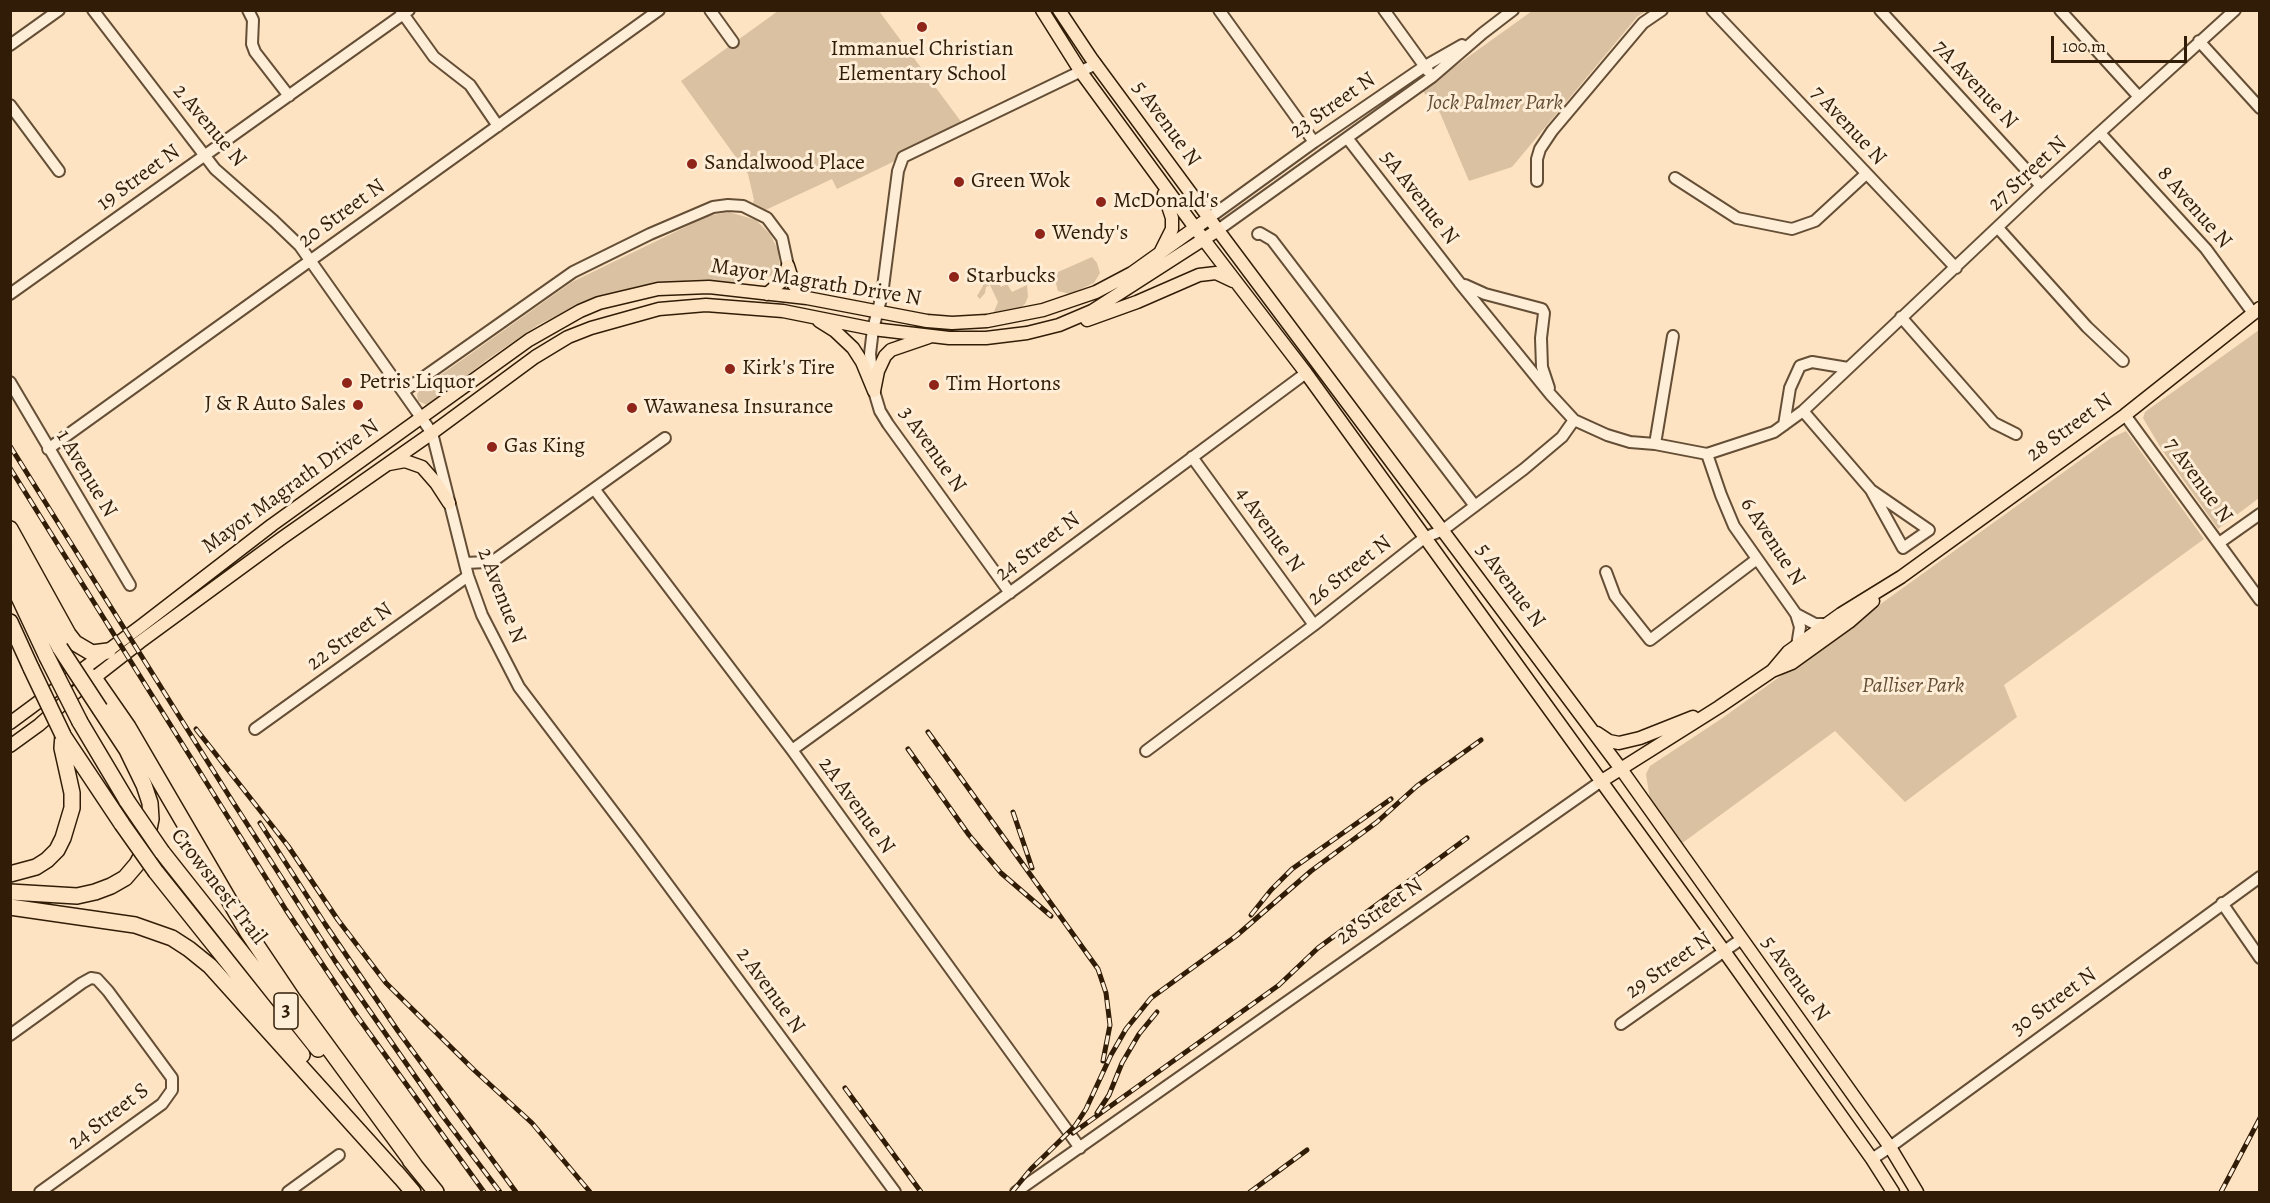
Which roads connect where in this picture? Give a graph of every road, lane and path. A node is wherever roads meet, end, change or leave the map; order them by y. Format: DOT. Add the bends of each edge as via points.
graph roads {
  1 [pos="58,10"];
  2 [pos="93,10"];
  3 [pos="248,10"];
  4 [pos="659,10"];
  5 [pos="710,10"];
  6 [pos="1042,10"];
  7 [pos="1059,10"];
  8 [pos="1219,10"];
  9 [pos="1384,10"];
  10 [pos="1514,10"];
  11 [pos="1662,10"];
  12 [pos="1712,10"];
  13 [pos="1880,10"];
  14 [pos="2060,10"];
  15 [pos="2235,10"];
  16 [pos="405,12"];
  17 [pos="2222,15"];
  18 [pos="1483,33"];
  19 [pos="2199,41"];
  20 [pos="733,42"];
  21 [pos="10,45"];
  22 [pos="1096,64"];
  23 [pos="1425,66"];
  24 [pos="1081,72"];
  25 [pos="1432,77"];
  26 [pos="289,96"];
  27 [pos="2139,97"];
  28 [pos="10,105"];
  29 [pos="2259,108"];
  30 [pos="498,126"];
  31 [pos="2100,133"];
  32 [pos="1348,139"];
  33 [pos="1314,142"];
  34 [pos="204,156"];
  35 [pos="59,171"];
  36 [pos="1866,174"];
  37 [pos="1156,176"];
  38 [pos="1675,178"];
  39 [pos="1537,180"];
  40 [pos="2041,186"];
  41 [pos="1209,219"];
  42 [pos="1998,228"];
  43 [pos="1195,229"];
  44 [pos="1218,230"];
  45 [pos="1258,234"];
  46 [pos="1203,240"];
  47 [pos="1158,256"];
  48 [pos="311,260"];
  49 [pos="788,266"];
  50 [pos="1956,268"];
  51 [pos="1459,282"];
  52 [pos="1236,283"];
  53 [pos="10,294"];
  54 [pos="767,294"];
  55 [pos="807,298"];
  56 [pos="2256,311"];
  57 [pos="878,313"];
  58 [pos="813,317"];
  59 [pos="1901,317"];
  60 [pos="1059,325"];
  61 [pos="873,328"];
  62 [pos="932,336"];
  63 [pos="1673,336"];
  64 [pos="2123,361"];
  65 [pos="1848,368"];
  66 [pos="1306,373"];
  67 [pos="10,382"];
  68 [pos="404,391"];
  69 [pos="874,391"];
  70 [pos="1551,395"];
  71 [pos="1803,411"];
  72 [pos="2125,415"];
  73 [pos="422,418"];
  74 [pos="1574,420"];
  75 [pos="1784,425"];
  76 [pos="432,433"];
  77 [pos="2016,434"];
  78 [pos="665,438"];
  79 [pos="1655,444"];
  80 [pos="48,448"];
  81 [pos="1707,454"];
  82 [pos="1192,457"];
  83 [pos="382,466"];
  84 [pos="595,490"];
  85 [pos="1871,490"];
  86 [pos="449,503"];
  87 [pos="1475,506"];
  88 [pos="2259,514"];
  89 [pos="10,529"];
  90 [pos="1443,530"];
  91 [pos="1425,538"];
  92 [pos="2219,543"];
  93 [pos="10,556"];
  94 [pos="1757,560"];
  95 [pos="465,563"];
  96 [pos="1606,572"];
  97 [pos="468,576"];
  98 [pos="1901,577"];
  99 [pos="10,578"];
  100 [pos="130,585"];
  101 [pos="1010,593"];
  102 [pos="2259,600"];
  103 [pos="1796,614"];
  104 [pos="10,622"];
  105 [pos="1828,624"];
  106 [pos="1314,625"];
  107 [pos="10,629"];
  108 [pos="1797,646"];
  109 [pos="108,651"];
  110 [pos="28,662"];
  111 [pos="1772,670"];
  112 [pos="79,671"];
  113 [pos="94,678"];
  114 [pos="1719,707"];
  115 [pos="10,723"];
  116 [pos="1588,726"];
  117 [pos="255,729"];
  118 [pos="63,735"];
  119 [pos="10,746"];
  120 [pos="792,750"];
  121 [pos="1146,751"];
  122 [pos="1621,770"];
  123 [pos="1600,782"];
  124 [pos="10,874"];
  125 [pos="2259,878"];
  126 [pos="10,892"];
  127 [pos="2222,903"];
  128 [pos="10,907"];
  129 [pos="1740,940"];
  130 [pos="1724,951"];
  131 [pos="2259,958"];
  132 [pos="1621,1024"];
  133 [pos="10,1035"];
  134 [pos="1890,1147"];
  135 [pos="1080,1148"];
  136 [pos="339,1155"];
  137 [pos="1872,1159"];
  138 [pos="415,1166"];
  139 [pos="401,1178"];
  140 [pos="40,1192"];
  141 [pos="288,1192"];
  142 [pos="412,1192"];
  143 [pos="436,1192"];
  144 [pos="895,1192"];
  145 [pos="1016,1192"];
  146 [pos="1893,1192"];
  147 [pos="1917,1192"];
  1 -- 21 [label="street"];
  2 -- 34 [label="street, 2 Avenue N"];
  3 -- 26 [label="street" via="253,20 252,44"];
  4 -- 30 [label="street, 20 Street N"];
  5 -- 20 [label="street"];
  6 -- 24 [label="main road, 5 Avenue N"];
  7 -- 22 [label="main road, 5 Avenue N"];
  8 -- 33 [label="street"];
  9 -- 23 [label="street"];
  10 -- 18 [label="street, 23 Street N"];
  11 -- 39 [label="street" via="1643,23 1552,131 1540,149"];
  12 -- 36 [label="street, 7 Avenue N"];
  13 -- 40 [label="street, 7A Avenue N"];
  14 -- 27 [label="street"];
  15 -- 17 [label="street, 27 Street N"];
  16 -- 26 [label="street, 19 Street N"];
  16 -- 30 [label="street" via="434,57 470,85"];
  17 -- 19 [label="street, 27 Street N"];
  18 -- 23 [label="street, 23 Street N"];
  18 -- 25 [label="street, 23 Street N"];
  19 -- 27 [label="street, 27 Street N"];
  19 -- 29 [label="street"];
  22 -- 24 [label="street"];
  22 -- 41 [label="main road, 5 Avenue N"];
  23 -- 25 [label="street"];
  23 -- 33 [label="street, 23 Street N"];
  24 -- 37 [label="main road, 5 Avenue N"];
  24 -- 57 [label="street, 3 Avenue N" via="903,157"];
  25 -- 32 [label="street, 23 Street N"];
  26 -- 34 [label="street, 19 Street N"];
  27 -- 31 [label="street, 27 Street N"];
  28 -- 35 [label="street"];
  30 -- 48 [label="street, 20 Street N"];
  31 -- 40 [label="street, 27 Street N"];
  31 -- 56 [label="street, 8 Avenue N" via="2206,249"];
  32 -- 44 [label="street, 23 Street N"];
  32 -- 51 [label="street, 5A Avenue N"];
  33 -- 41 [label="street, 23 Street N"];
  34 -- 48 [label="street, 2 Avenue N"];
  34 -- 53 [label="street, 19 Street N"];
  36 -- 38 [label="street" via="1815,221 1792,229 1737,218"];
  36 -- 50 [label="street, 7 Avenue N"];
  37 -- 43 [label="main road, 5 Avenue N"];
  37 -- 47 [label="main road" via="1172,220 1172,229"];
  40 -- 42 [label="street, 27 Street N"];
  41 -- 43 [label="main road, Mayor Magrath Drive N"];
  41 -- 44 [label="main road, 5 Avenue N"];
  42 -- 50 [label="street, 27 Street N"];
  42 -- 64 [label="street"];
  43 -- 46 [label="main road, 5 Avenue N"];
  43 -- 47 [label="main road, Mayor Magrath Drive N"];
  44 -- 46 [label="main road, Mayor Magrath Drive N"];
  44 -- 90 [label="main road, 5 Avenue N"];
  45 -- 87 [label="street" via="1272,240"];
  46 -- 52 [label="main road, 5 Avenue N"];
  46 -- 60 [label="main road, Mayor Magrath Drive N" via="1101,306"];
  47 -- 57 [label="main road, Mayor Magrath Drive N" via="1096,292 1020,316 952,323"];
  48 -- 68 [label="street, 2 Avenue N"];
  48 -- 80 [label="street, 20 Street N"];
  49 -- 54 [label="main road" via="783,280"];
  49 -- 55 [label="main road" via="794,285"];
  49 -- 68 [label="street, Mayor Magrath Drive N" via="782,238 767,218 743,206 713,207 573,272"];
  50 -- 59 [label="street, 27 Street N"];
  51 -- 70 [label="street, 5A Avenue N"];
  51 -- 70 [label="street, 5A Avenue N" via="1485,294 1542,309 1542,367"];
  52 -- 60 [label="main road" via="1216,273 1199,274 1107,314"];
  52 -- 66 [label="main road, 5 Avenue N"];
  54 -- 55 [label="main road, Mayor Magrath Drive N"];
  54 -- 73 [label="main road, Mayor Magrath Drive N" via="684,287 599,303 545,329"];
  55 -- 57 [label="main road, Mayor Magrath Drive N"];
  56 -- 72 [label="main road, 28 Street N"];
  57 -- 61 [label="street, 3 Avenue N"];
  58 -- 61 [label="main road, Mayor Magrath Drive N"];
  58 -- 69 [label="main road" via="853,348"];
  58 -- 76 [label="main road, Mayor Magrath Drive N" via="706,305 659,309 614,320 568,337 535,357"];
  59 -- 65 [label="street, 27 Street N"];
  59 -- 77 [label="street" via="1994,423"];
  60 -- 62 [label="main road, Mayor Magrath Drive N" via="986,338"];
  61 -- 62 [label="main road, Mayor Magrath Drive N"];
  61 -- 69 [label="street, 3 Avenue N" via="870,368"];
  62 -- 69 [label="main road" via="891,350 878,370"];
  63 -- 79 [label="street"];
  65 -- 71 [label="street, 27 Street N"];
  65 -- 75 [label="street" via="1812,362 1800,366 1790,388"];
  66 -- 82 [label="street, 24 Street N"];
  66 -- 91 [label="main road, 5 Avenue N"];
  67 -- 80 [label="street, 1 Avenue N"];
  68 -- 73 [label="street, 2 Avenue N"];
  69 -- 101 [label="street, 3 Avenue N" via="888,424"];
  70 -- 74 [label="street, 5A Avenue N"];
  71 -- 75 [label="street, 27 Street N"];
  71 -- 85 [label="street"];
  72 -- 92 [label="street, 7 Avenue N"];
  72 -- 98 [label="main road, 28 Street N"];
  73 -- 76 [label="street, 2 Avenue N"];
  73 -- 109 [label="main road, Mayor Magrath Drive N" via="272,525"];
  74 -- 79 [label="street, 5A Avenue N" via="1630,442"];
  74 -- 87 [label="street, 26 Street N" via="1562,437"];
  75 -- 81 [label="street, 27 Street N"];
  76 -- 83 [label="main road, Mayor Magrath Drive N"];
  76 -- 86 [label="street, 2 Avenue N"];
  78 -- 84 [label="street"];
  79 -- 81 [label="street, 5A Avenue N"];
  80 -- 100 [label="street, 1 Avenue N"];
  81 -- 94 [label="street, 6 Avenue N" via="1734,526"];
  82 -- 101 [label="street, 24 Street N"];
  82 -- 106 [label="street, 4 Avenue N"];
  83 -- 86 [label="main road" via="405,461 422,467"];
  83 -- 113 [label="main road, Mayor Magrath Drive N"];
  84 -- 95 [label="street" via="496,559"];
  84 -- 120 [label="street, 2A Avenue N"];
  85 -- 85 [label="street" via="1903,548 1929,530 1890,503"];
  86 -- 95 [label="street, 2 Avenue N"];
  87 -- 90 [label="street, 26 Street N"];
  88 -- 92 [label="street"];
  89 -- 109 [label="highway" via="75,643 92,653"];
  90 -- 91 [label="street, 26 Street N"];
  90 -- 116 [label="main road, 5 Avenue N"];
  91 -- 106 [label="street, 26 Street N"];
  91 -- 123 [label="main road, 5 Avenue N"];
  92 -- 102 [label="street, 7 Avenue N"];
  93 -- 126 [label="highway, bridge" via="60,648 127,750 144,785 151,819 145,849 125,878 77,896"];
  94 -- 96 [label="street" via="1650,640 1615,596"];
  94 -- 103 [label="street, 6 Avenue N"];
  95 -- 97 [label="street, 2 Avenue N"];
  97 -- 117 [label="street, 22 Street N"];
  97 -- 144 [label="street, 2 Avenue N" via="482,615 519,687"];
  98 -- 105 [label="main road, 28 Street N"];
  98 -- 111 [label="main road, 28 Street N" via="1849,622 1792,663"];
  99 -- 138 [label="highway, Crowsnest Trail / 3, bridge" via="80,722 162,852"];
  101 -- 120 [label="street, 24 Street N"];
  103 -- 105 [label="street, 6 Avenue N" via="1815,624"];
  103 -- 108 [label="street, 6 Avenue N" via="1800,627"];
  104 -- 110 [label="highway, Crowsnest Trail / 3"];
  105 -- 108 [label="main road, 28 Street N"];
  106 -- 121 [label="street, 26 Street N"];
  107 -- 110 [label="highway"];
  108 -- 111 [label="main road, 28 Street N"];
  109 -- 112 [label="main road, Mayor Magrath Drive N"];
  110 -- 118 [label="highway, Crowsnest Trail / 3, bridge"];
  111 -- 114 [label="main road, 28 Street N"];
  112 -- 113 [label="highway"];
  112 -- 115 [label="main road, Mayor Magrath Drive N"];
  113 -- 119 [label="main road, Mayor Magrath Drive N"];
  113 -- 138 [label="highway" via="150,762 247,931"];
  114 -- 116 [label="main road" via="1619,743 1608,741"];
  114 -- 122 [label="main road, 28 Street N"];
  116 -- 122 [label="main road, 5 Avenue N"];
  118 -- 124 [label="highway" via="72,793 63,838 47,860"];
  118 -- 139 [label="highway, Crowsnest Trail / 3, bridge" via="156,872"];
  120 -- 135 [label="street, 2A Avenue N"];
  122 -- 123 [label="main road, 28 Street N"];
  122 -- 129 [label="main road, 5 Avenue N"];
  123 -- 130 [label="main road, 5 Avenue N"];
  123 -- 135 [label="street, 28 Street N"];
  125 -- 127 [label="street, 30 Street N"];
  127 -- 131 [label="street"];
  127 -- 134 [label="street, 30 Street N"];
  128 -- 139 [label="highway" via="135,925 172,938 189,949 210,966"];
  129 -- 130 [label="street, 29 Street N"];
  129 -- 134 [label="main road, 5 Avenue N"];
  130 -- 132 [label="street, 29 Street N"];
  130 -- 137 [label="main road, 5 Avenue N"];
  133 -- 140 [label="street, 24 Street S" via="82,983 97,979 169,1071 173,1085 162,1104"];
  134 -- 137 [label="street, 30 Street N"];
  134 -- 147 [label="main road, 5 Avenue N"];
  135 -- 145 [label="street, 28 Street N"];
  136 -- 141 [label="street"];
  137 -- 146 [label="main road, 5 Avenue N"];
  138 -- 143 [label="highway, Crowsnest Trail / 3"];
  139 -- 142 [label="highway, Crowsnest Trail / 3"];
}
